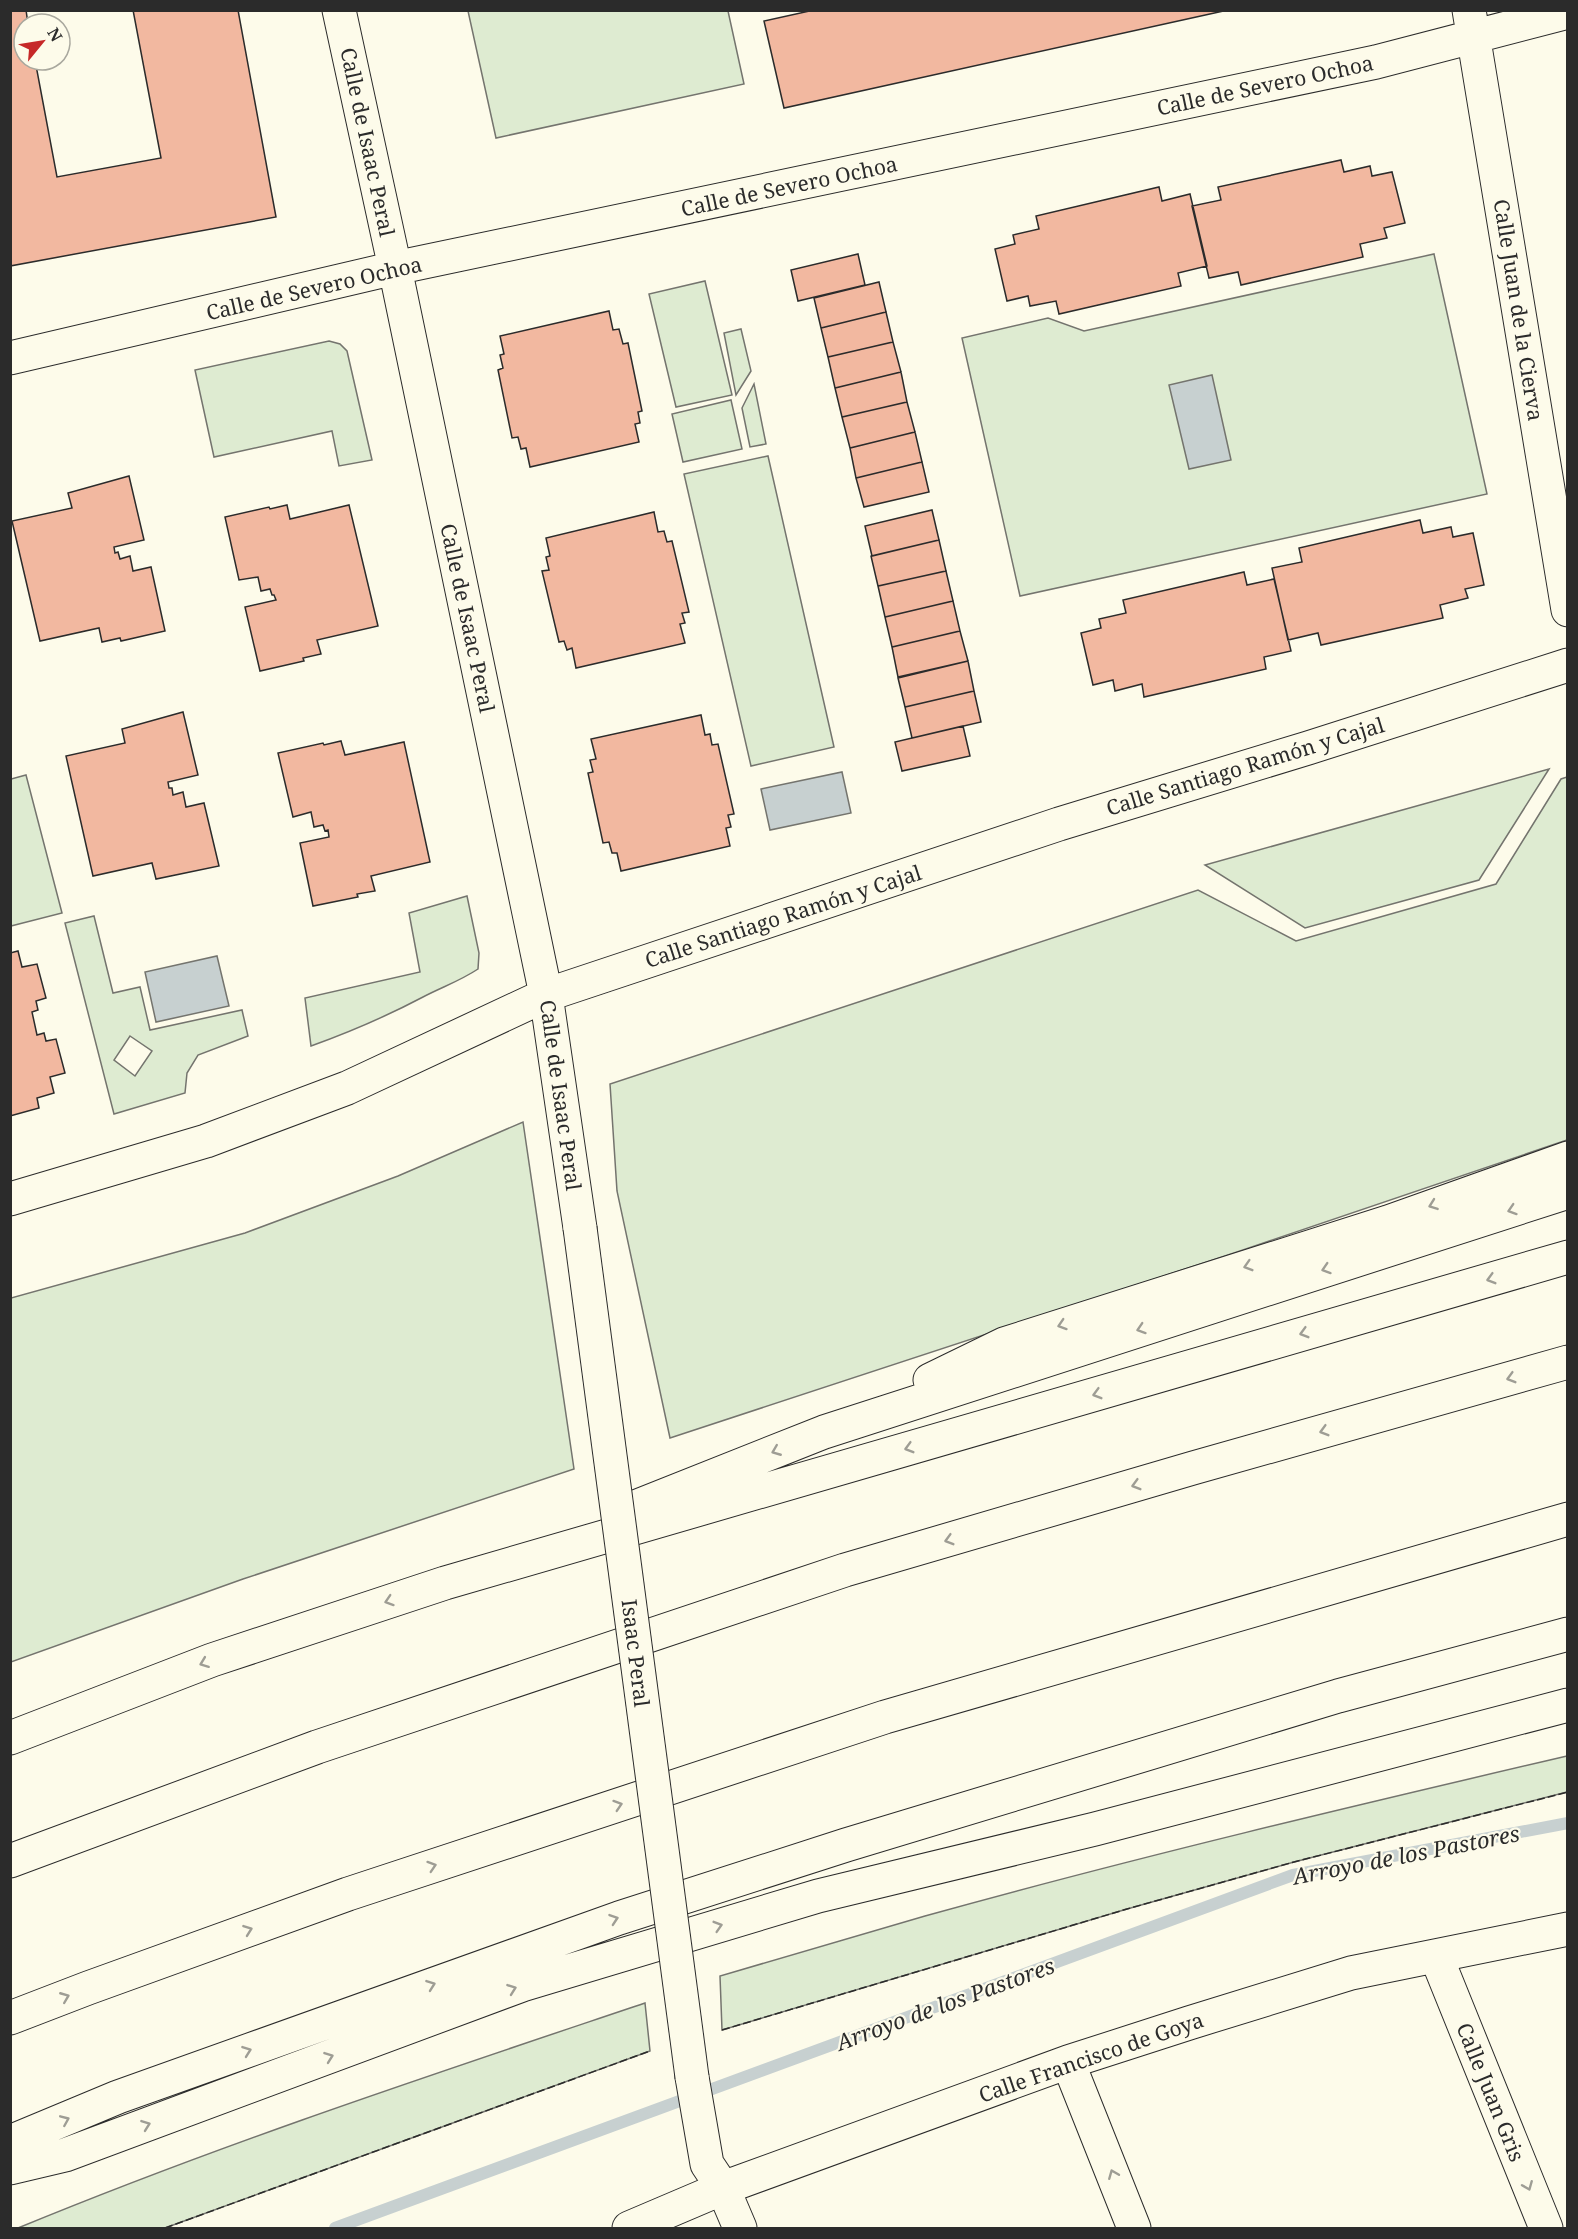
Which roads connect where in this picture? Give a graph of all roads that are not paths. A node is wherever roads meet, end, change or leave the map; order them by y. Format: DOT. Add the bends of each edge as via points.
graph roads {
  1 [pos="339,10"];
  2 [pos="1568,12"];
  3 [pos="1471,23"];
  4 [pos="395,268"];
  5 [pos="10,358"];
  6 [pos="1568,610"];
  7 [pos="1568,665"];
  8 [pos="546,994"];
  9 [pos="1568,1158"];
  10 [pos="1568,1192"];
  11 [pos="10,1199"];
  12 [pos="580,1228"];
  13 [pos="1568,1257"];
  14 [pos="1568,1362"];
  15 [pos="824,1432"];
  16 [pos="1568,1519"];
  17 [pos="445,1583"];
  18 [pos="1568,1634"];
  19 [pos="1568,1705"];
  20 [pos="10,1738"];
  21 [pos="10,1861"];
  22 [pos="1568,1929"];
  23 [pos="1436,1956"];
  24 [pos="10,2018"];
  25 [pos="1068,2062"];
  26 [pos="10,2142"];
  27 [pos="10,2168"];
  28 [pos="723,2188"];
  29 [pos="629,2229"];
  30 [pos="740,2229"];
  31 [pos="1134,2229"];
  32 [pos="1546,2229"];
  1 -- 4 [label="main road, Calle de Isaac Peral"];
  2 -- 3 [label="main road, Calle de Severo Ochoa"];
  3 -- 4 [label="main road, Calle de Severo Ochoa" via="1376,62"];
  3 -- 6 [label="main road, Calle Juan de la Cierva"];
  4 -- 5 [label="main road, Calle de Severo Ochoa"];
  4 -- 8 [label="main road, Calle de Isaac Peral"];
  7 -- 8 [label="main road, Calle Santiago Ramón y Cajal" via="1059,824"];
  8 -- 11 [label="main road, Calle Santiago Ramón y Cajal" via="347,1088 206,1141"];
  8 -- 12 [label="main road, Calle de Isaac Peral"];
  9 -- 15 [label="main road, one-way" via="1388,1222 1004,1344"];
  10 -- 15 [label="main road, one-way"];
  12 -- 28 [label="main road, Isaac Peral, bridge" via="692,2077 707,2164"];
  13 -- 17 [label="main road, one-way"];
  14 -- 21 [label="main road, one-way" via="845,1570 317,1747"];
  15 -- 17 [label="main road, one-way"];
  24 -- 16 [label="main road, one-way" via="348,1894 885,1716"];
  17 -- 20 [label="main road, one-way" via="212,1660"];
  26 -- 18 [label="main road, one-way" via="118,2097 630,1914 1338,1696"];
  27 -- 19 [label="main road, one-way" via="65,2155 522,1985 818,1896 1095,1829"];
  22 -- 23 [label="main road, Calle Francisco de Goya"];
  23 -- 25 [label="main road, Calle Francisco de Goya" via="1351,1972"];
  23 -- 32 [label="main road, Calle Juan Gris, one-way"];
  25 -- 28 [label="main road, Calle Francisco de Goya"];
  31 -- 25 [label="main road, one-way"];
  28 -- 29 [label="main road, Calle Francisco de Goya"];
  28 -- 30 [label="main road, Isaac Peral"];
}
